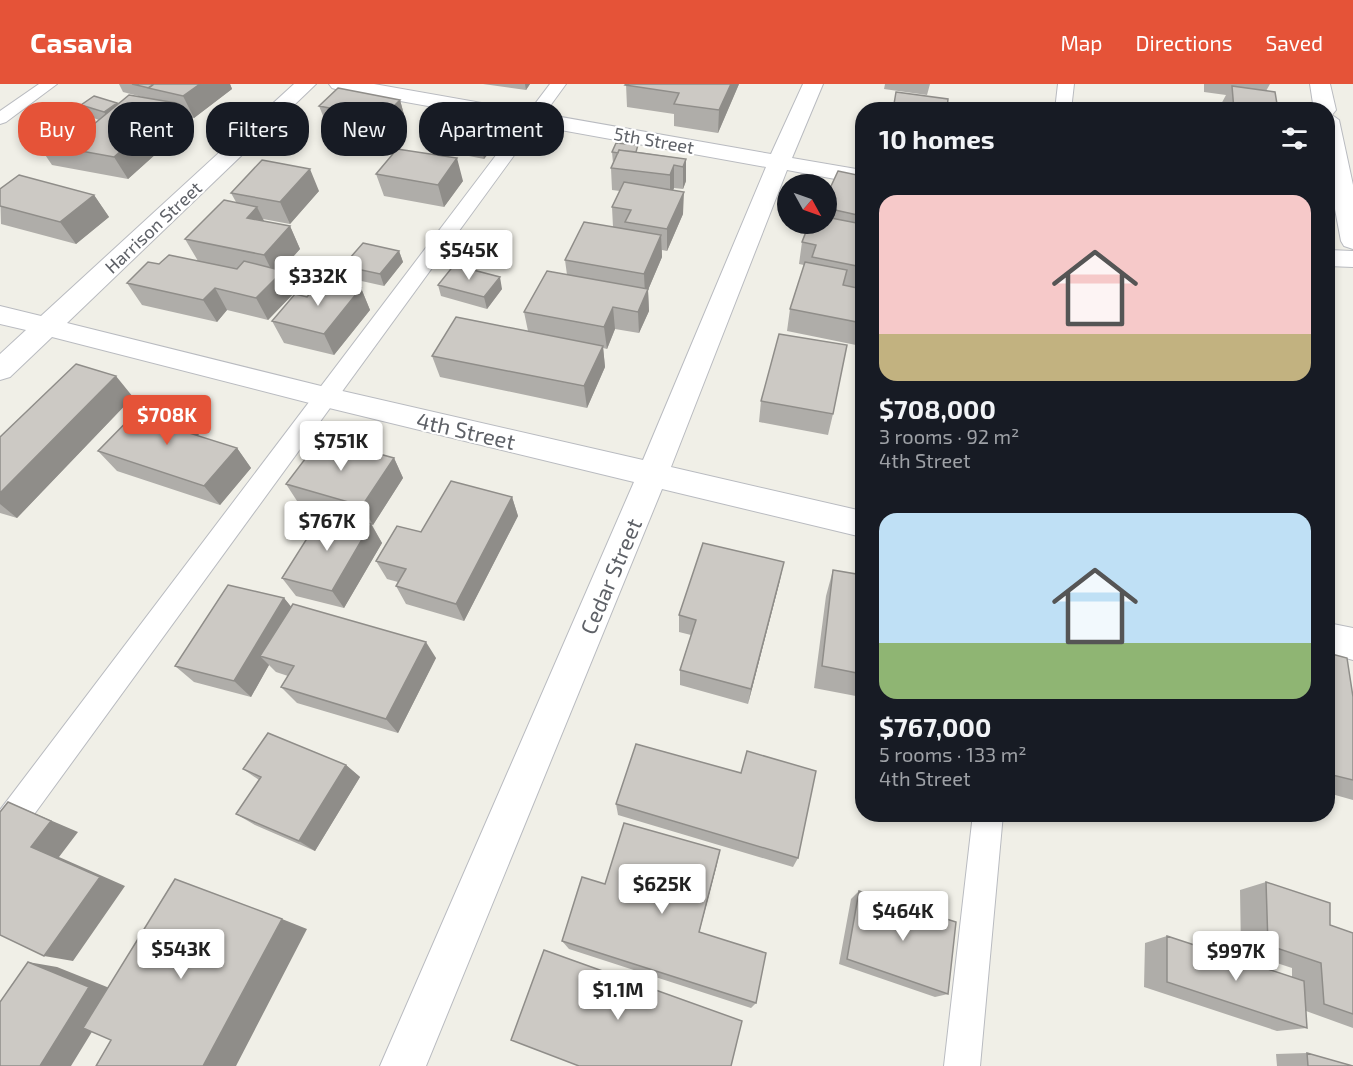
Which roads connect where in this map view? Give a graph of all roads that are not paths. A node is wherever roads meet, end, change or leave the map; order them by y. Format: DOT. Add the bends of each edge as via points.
graph roads {
  1 [pos="49,84"];
  2 [pos="306,84"];
  3 [pos="339,84"];
  4 [pos="558,84"];
  5 [pos="813,84"];
  6 [pos="1066,84"];
  7 [pos="1320,84"];
  8 [pos="441,102"];
  9 [pos="544,102"];
  10 [pos="1064,102"];
  11 [pos="1323,102"];
  12 [pos="0,119"];
  13 [pos="564,124"];
  14 [pos="1335,154"];
  15 [pos="504,156"];
  16 [pos="779,162"];
  17 [pos="855,176"];
  18 [pos="1353,241"];
  19 [pos="1335,259"];
  20 [pos="1353,260"];
  21 [pos="0,315"];
  22 [pos="47,326"];
  23 [pos="0,370"];
  24 [pos="325,397"];
  25 [pos="653,474"];
  26 [pos="855,522"];
  27 [pos="1335,640"];
  28 [pos="1353,644"];
  29 [pos="987,822"];
  30 [pos="0,835"];
  31 [pos="403,1066"];
  32 [pos="962,1066"];
  1 -- 12 [label="lane"];
  2 -- 22 [label="street, Harrison Street"];
  3 -- 8 [label="street, 5th Street"];
  4 -- 9 [label="lane"];
  5 -- 16 [label="street, Cedar Street"];
  6 -- 10 [label="lane"];
  7 -- 11 [label="street"];
  13 -- 16 [label="street, 5th Street"];
  14 -- 18 [label="street"];
  15 -- 24 [label="lane"];
  16 -- 17 [label="street, 5th Street"];
  16 -- 25 [label="street, Cedar Street"];
  19 -- 20 [label="street"];
  21 -- 22 [label="street, 4th Street"];
  22 -- 23 [label="street, Harrison Street"];
  22 -- 24 [label="street, 4th Street"];
  24 -- 25 [label="street, 4th Street"];
  24 -- 30 [label="lane"];
  25 -- 26 [label="street, 4th Street"];
  25 -- 31 [label="street, Cedar Street"];
  27 -- 28 [label="street"];
  29 -- 32 [label="lane"];
}
